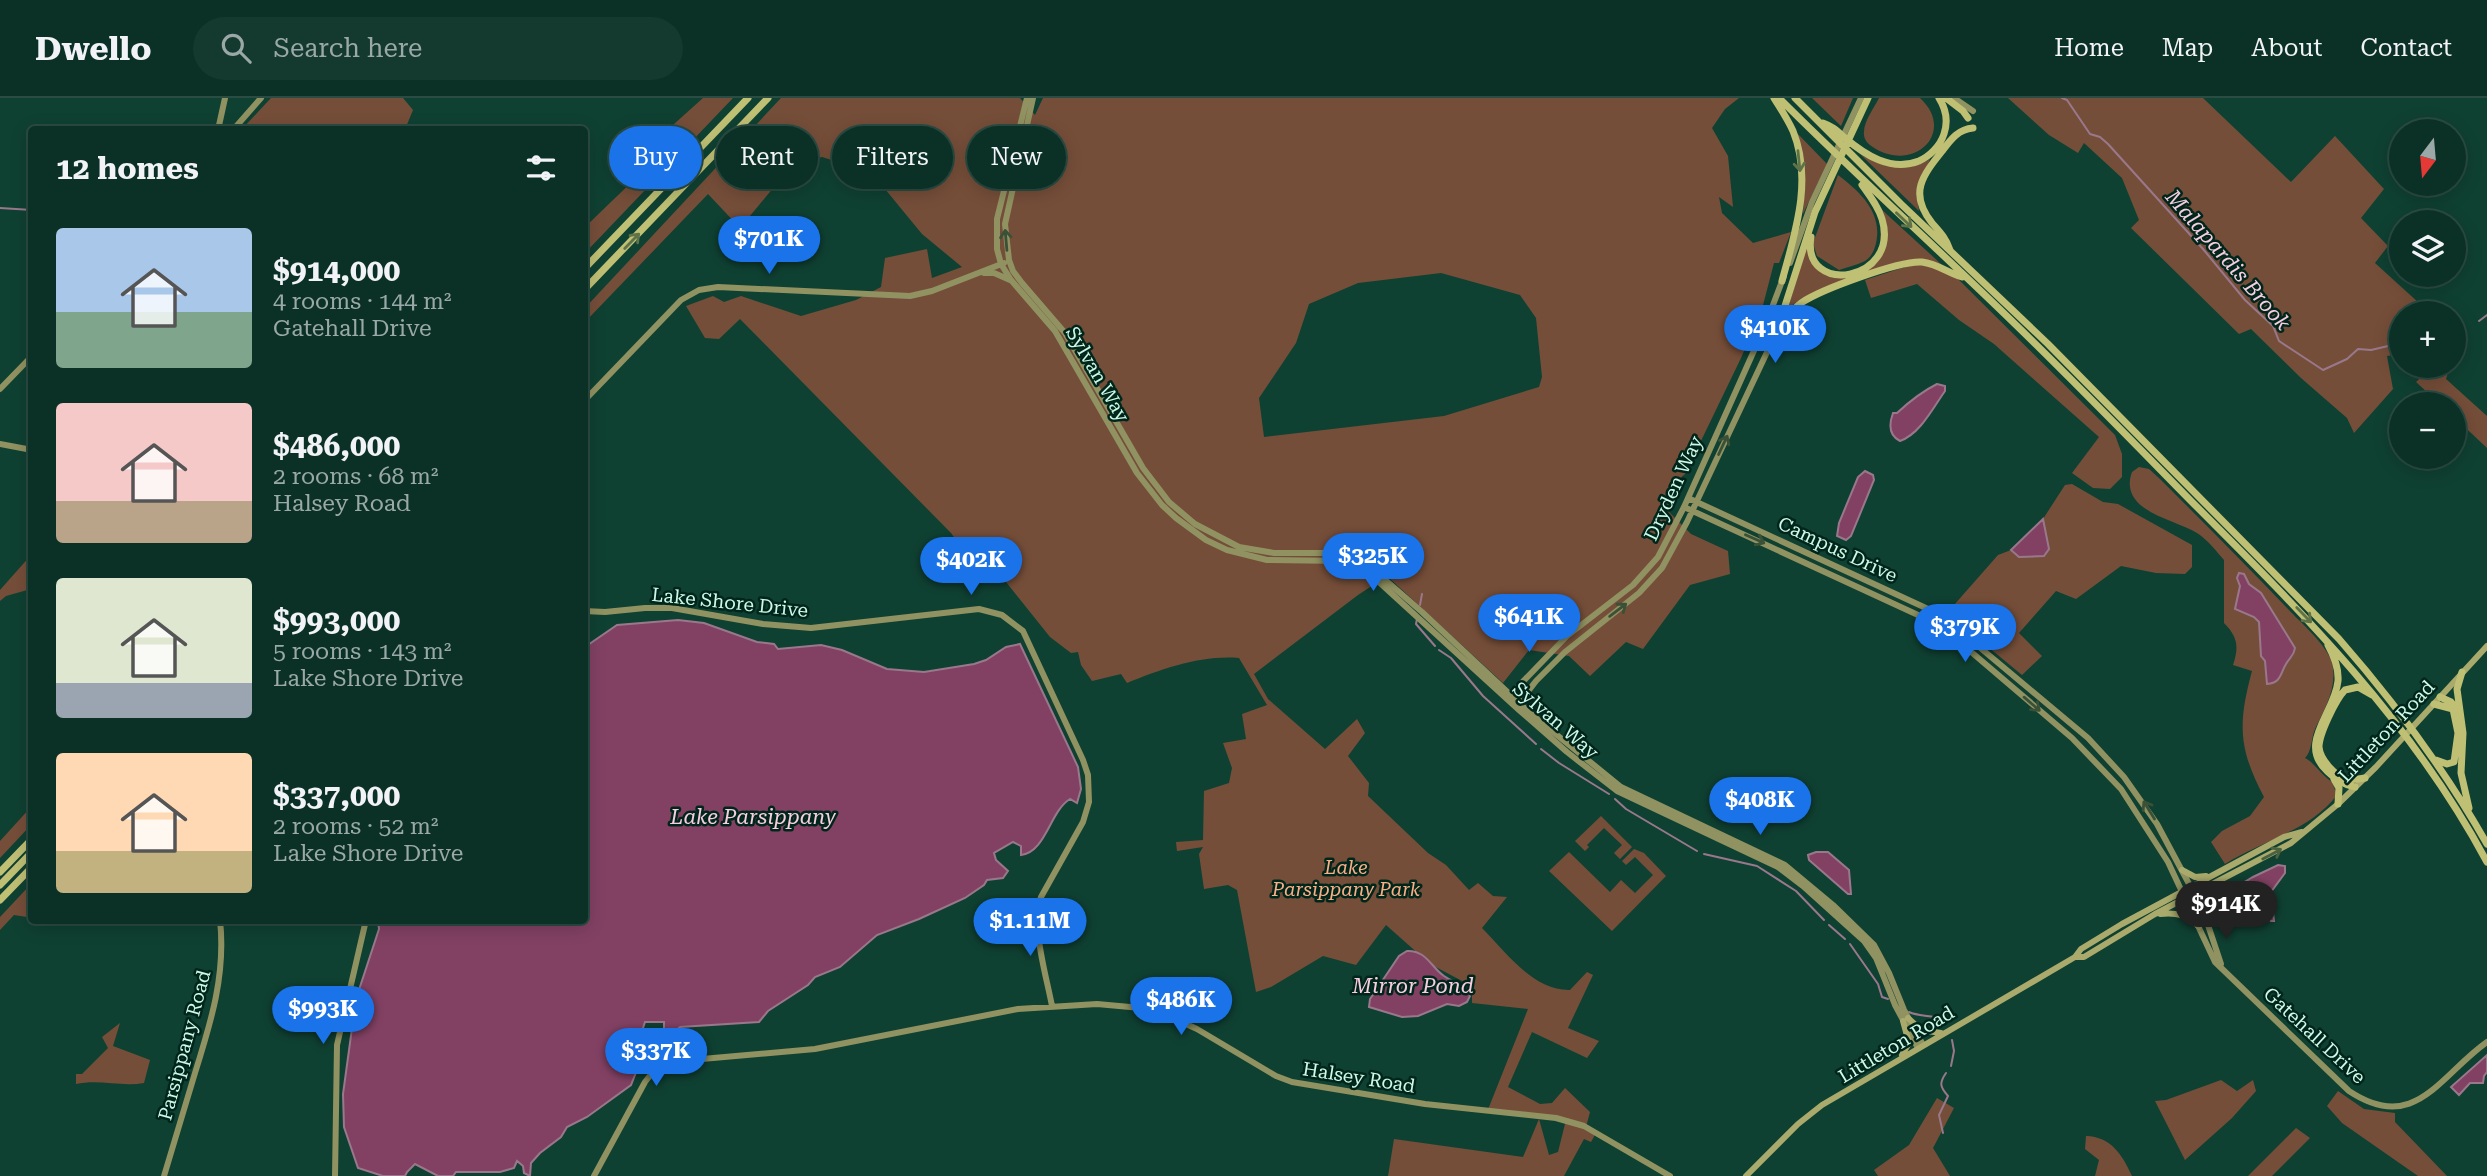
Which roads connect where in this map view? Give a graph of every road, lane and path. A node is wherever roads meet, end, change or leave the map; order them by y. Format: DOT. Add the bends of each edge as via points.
graph roads {
  1 [pos="225,98"];
  2 [pos="261,98"];
  3 [pos="748,98"];
  4 [pos="768,98"];
  5 [pos="1027,98"];
  6 [pos="1033,98"];
  7 [pos="1777,98"];
  8 [pos="1795,98"];
  9 [pos="1861,98"];
  10 [pos="1868,98"];
  11 [pos="1939,98"];
  12 [pos="1945,98"];
  13 [pos="1954,98"];
  14 [pos="1973,111"];
  15 [pos="1968,118"];
  16 [pos="219,126"];
  17 [pos="236,126"];
  18 [pos="1022,126"];
  19 [pos="1024,126"];
  20 [pos="1830,128"];
  21 [pos="1973,128"];
  22 [pos="1852,171"];
  23 [pos="1005,189"];
  24 [pos="1011,189"];
  25 [pos="1821,199"];
  26 [pos="1950,251"];
  27 [pos="1009,261"];
  28 [pos="1001,264"];
  29 [pos="588,265"];
  30 [pos="975,274"];
  31 [pos="1968,279"];
  32 [pos="1782,281"];
  33 [pos="1014,283"];
  34 [pos="588,286"];
  35 [pos="1777,331"];
  36 [pos="28,360"];
  37 [pos="0,389"];
  38 [pos="588,397"];
  39 [pos="0,444"];
  40 [pos="28,449"];
  41 [pos="1688,498"];
  42 [pos="1696,502"];
  43 [pos="1684,507"];
  44 [pos="1693,510"];
  45 [pos="1385,582"];
  46 [pos="588,611"];
  47 [pos="2320,632"];
  48 [pos="2487,646"];
  49 [pos="2462,672"];
  50 [pos="1509,696"];
  51 [pos="2440,697"];
  52 [pos="2379,700"];
  53 [pos="1518,704"];
  54 [pos="2434,704"];
  55 [pos="2461,715"];
  56 [pos="2409,731"];
  57 [pos="2435,760"];
  58 [pos="2334,778"];
  59 [pos="2365,778"];
  60 [pos="2356,787"];
  61 [pos="2338,804"];
  62 [pos="2470,816"];
  63 [pos="2302,832"];
  64 [pos="28,843"];
  65 [pos="2487,844"];
  66 [pos="28,856"];
  67 [pos="2487,862"];
  68 [pos="2182,870"];
  69 [pos="28,871"];
  70 [pos="0,872"];
  71 [pos="2215,874"];
  72 [pos="0,885"];
  73 [pos="2190,887"];
  74 [pos="2183,891"];
  75 [pos="2195,895"];
  76 [pos="2187,899"];
  77 [pos="0,900"];
  78 [pos="2155,914"];
  79 [pos="219,924"];
  80 [pos="365,924"];
  81 [pos="2199,927"];
  82 [pos="2075,957"];
  83 [pos="2231,977"];
  84 [pos="1052,1006"];
  85 [pos="1906,1020"];
  86 [pos="1943,1033"];
  87 [pos="2487,1042"];
  88 [pos="1920,1047"];
  89 [pos="1899,1059"];
  90 [pos="164,1176"];
  91 [pos="335,1176"];
  92 [pos="594,1176"];
  93 [pos="1670,1176"];
  94 [pos="1745,1176"];
  1 -- 16 [label="street"];
  2 -- 17 [label="street"];
  3 -- 29 [label="highway"];
  34 -- 4 [label="highway, one-way"];
  5 -- 18 [label="street, Sylvan Way"];
  6 -- 19 [label="street, Sylvan Way"];
  7 -- 22 [label="highway"];
  7 -- 32 [label="highway, one-way" via="1794,133 1800,168 1799,220"];
  8 -- 20 [label="highway"];
  9 -- 32 [label="street, Dryden Way" via="1812,202"];
  10 -- 25 [label="highway"];
  11 -- 20 [label="highway" via="1945,111 1940,143 1915,163 1883,162"];
  12 -- 15 [label="highway"];
  13 -- 14 [label="street"];
  20 -- 26 [label="highway"];
  21 -- 26 [label="highway" via="1950,140 1920,186 1923,209 1946,238"];
  22 -- 25 [label="highway" via="1875,204 1884,232 1882,248 1861,271 1834,275 1813,259 1809,245"];
  22 -- 31 [label="highway, one-way"];
  23 -- 28 [label="street, Sylvan Way" via="997,219"];
  27 -- 24 [label="street, Sylvan Way, one-way" via="1005,224"];
  25 -- 35 [label="highway"];
  26 -- 56 [label="highway" via="2310,608 2380,686"];
  27 -- 28 [label="street"];
  27 -- 45 [label="street, Sylvan Way" via="1065,333 1155,486 1185,516 1239,547 1275,553 1337,553 1362,562"];
  28 -- 30 [label="street"];
  28 -- 33 [label="street, Sylvan Way"];
  30 -- 33 [label="street" via="1003,275"];
  30 -- 38 [label="street" via="911,296 718,287 699,290 674,307"];
  31 -- 35 [label="highway" via="1934,264 1902,264 1802,302"];
  31 -- 47 [label="highway, one-way"];
  32 -- 41 [label="street, Dryden Way"];
  33 -- 45 [label="street, Sylvan Way" via="1055,331 1137,473 1176,518 1227,550 1267,559 1344,561"];
  42 -- 35 [label="street, Dryden Way, one-way"];
  36 -- 37 [label="street"];
  39 -- 40 [label="street"];
  41 -- 42 [label="street, Campus Drive"];
  41 -- 43 [label="street, Dryden Way"];
  42 -- 44 [label="street, Dryden Way"];
  68 -- 42 [label="street, Campus Drive, one-way" via="2149,810 2106,756 1952,623"];
  43 -- 44 [label="street, Campus Drive"];
  43 -- 50 [label="street, Dryden Way" via="1664,547 1642,576 1567,636"];
  53 -- 44 [label="street, Dryden Way, one-way" via="1565,652 1652,580"];
  44 -- 74 [label="street, Campus Drive, one-way" via="1931,621 1956,639 2106,771 2141,817"];
  45 -- 50 [label="street, Sylvan Way"];
  46 -- 84 [label="street, Lake Shore Drive" via="672,608 811,628 979,610 1007,617 1029,641 1090,784 1083,822 1038,908"];
  47 -- 52 [label="highway"];
  47 -- 58 [label="highway" via="2335,661 2338,679 2315,748 2319,763"];
  48 -- 49 [label="main road, Littleton Road"];
  49 -- 51 [label="main road, Littleton Road"];
  49 -- 55 [label="highway" via="2457,689"];
  50 -- 53 [label="street, Sylvan Way"];
  51 -- 54 [label="main road, Littleton Road"];
  51 -- 55 [label="highway"];
  52 -- 56 [label="highway"];
  52 -- 59 [label="highway" via="2361,688 2347,688 2319,743 2323,759 2340,776"];
  53 -- 85 [label="street, Sylvan Way" via="1621,787 1785,865 1874,945"];
  54 -- 56 [label="main road, Littleton Road"];
  54 -- 57 [label="highway" via="2453,709 2458,733 2455,761"];
  55 -- 62 [label="highway" via="2461,781"];
  56 -- 57 [label="highway"];
  56 -- 59 [label="main road, Littleton Road"];
  56 -- 67 [label="highway"];
  57 -- 62 [label="highway"];
  58 -- 60 [label="highway"];
  58 -- 61 [label="highway"];
  59 -- 60 [label="main road, Littleton Road"];
  60 -- 61 [label="main road, Littleton Road"];
  61 -- 63 [label="main road, Littleton Road"];
  62 -- 65 [label="highway"];
  63 -- 71 [label="main road, Littleton Road"];
  75 -- 63 [label="main road, Littleton Road, one-way" via="2291,844"];
  64 -- 70 [label="highway"];
  66 -- 72 [label="highway"];
  68 -- 71 [label="main road" via="2195,877"];
  68 -- 73 [label="street, Campus Drive"];
  69 -- 77 [label="highway"];
  71 -- 73 [label="main road, Littleton Road"];
  73 -- 74 [label="main road, Littleton Road"];
  73 -- 75 [label="street, Gatehall Drive"];
  74 -- 76 [label="street, Gatehall Drive"];
  74 -- 82 [label="main road, Littleton Road" via="2122,924"];
  75 -- 76 [label="main road, Littleton Road"];
  75 -- 83 [label="street, Gatehall Drive" via="2216,955"];
  76 -- 78 [label="main road, Littleton Road"];
  76 -- 81 [label="street, Gatehall Drive"];
  78 -- 81 [label="main road" via="2180,914"];
  78 -- 82 [label="main road, Littleton Road" via="2084,957"];
  79 -- 90 [label="street, Parsippany Road" via="219,986"];
  80 -- 91 [label="street" via="337,1045"];
  81 -- 83 [label="street, Gatehall Drive" via="2211,956"];
  82 -- 86 [label="main road, Littleton Road"];
  83 -- 87 [label="street, Gatehall Drive" via="2340,1084 2362,1100 2379,1105 2403,1105 2425,1097"];
  84 -- 92 [label="street, Halsey Road" via="831,1046 674,1061 656,1068 645,1082"];
  84 -- 93 [label="street, Halsey Road" via="1112,1004 1161,1014 1197,1029 1279,1077 1307,1086 1566,1120"];
  85 -- 86 [label="main road" via="1922,1030"];
  85 -- 88 [label="street, Sylvan Way"];
  85 -- 89 [label="main road" via="1909,1042"];
  86 -- 88 [label="main road, Littleton Road"];
  88 -- 89 [label="main road, Littleton Road"];
  89 -- 94 [label="main road, Littleton Road" via="1806,1117"];
}
